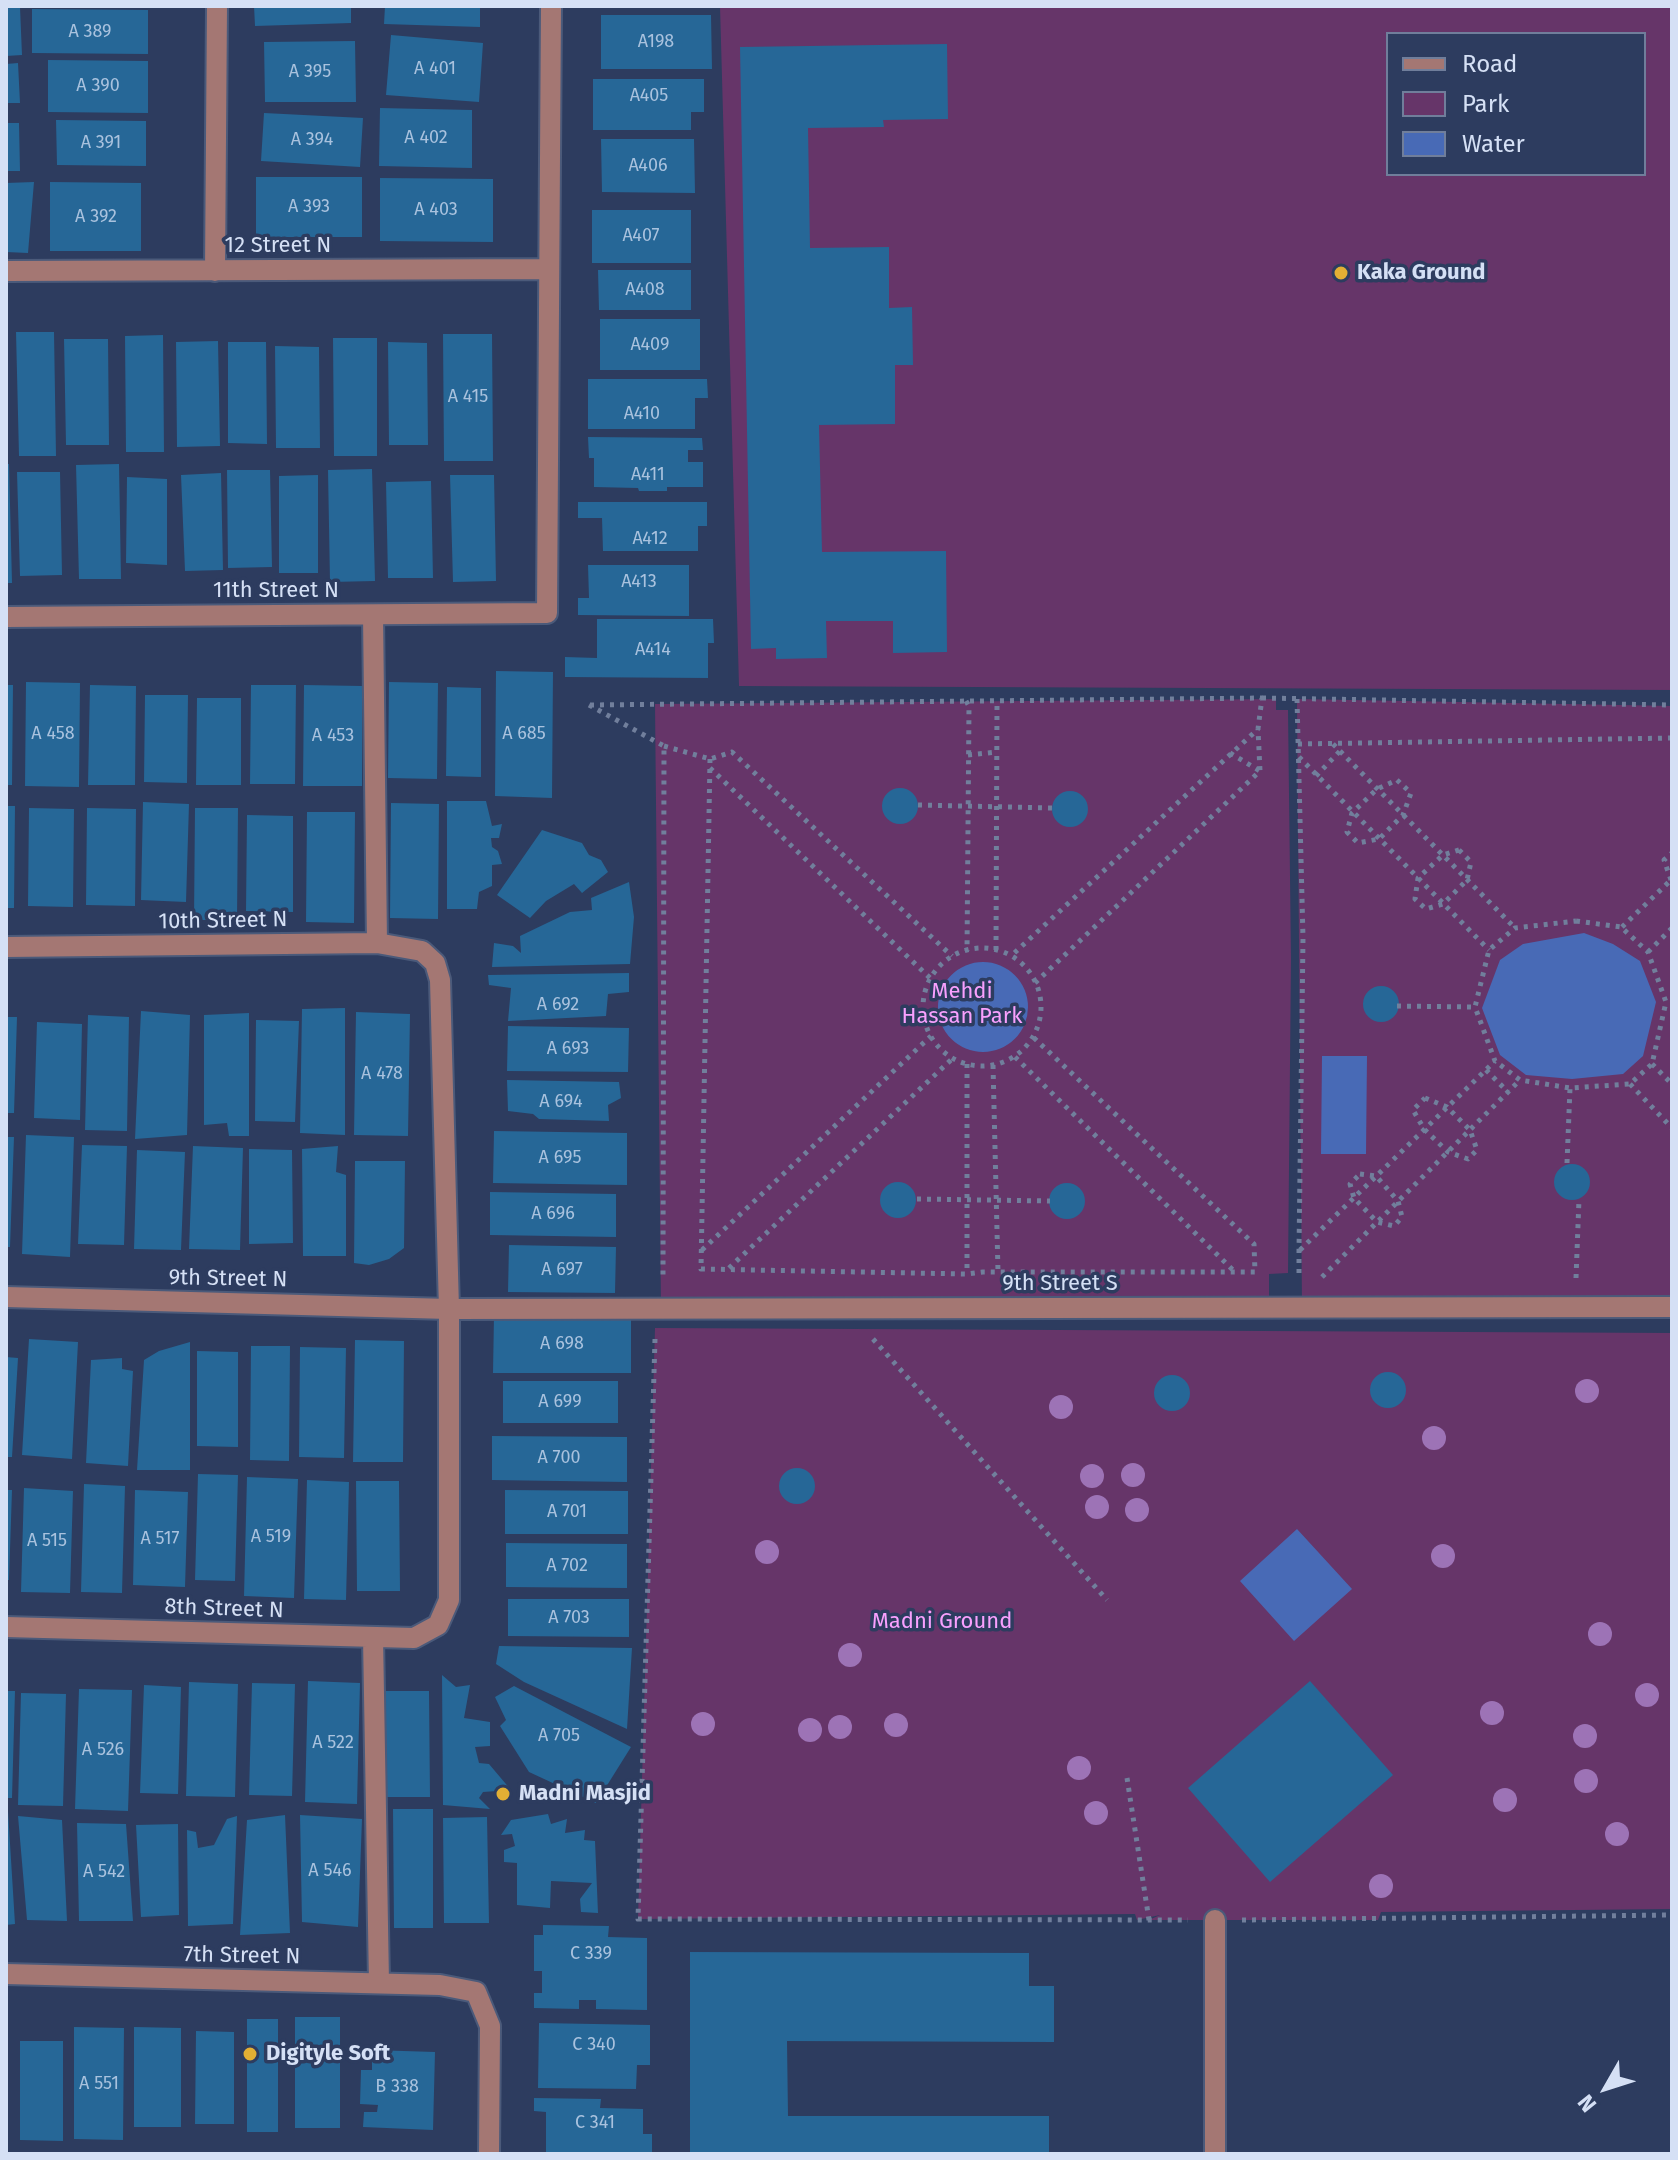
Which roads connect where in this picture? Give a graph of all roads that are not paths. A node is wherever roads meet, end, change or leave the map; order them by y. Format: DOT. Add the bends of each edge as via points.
graph roads {
  1 [pos="217,6"];
  2 [pos="551,6"];
  3 [pos="549,269"];
  4 [pos="6,271"];
  5 [pos="215,271"];
  6 [pos="373,615"];
  7 [pos="6,617"];
  8 [pos="377,943"];
  9 [pos="6,947"];
  10 [pos="6,1297"];
  11 [pos="1672,1307"];
  12 [pos="449,1309"];
  13 [pos="6,1627"];
  14 [pos="373,1637"];
  15 [pos="1215,1920"];
  16 [pos="6,1974"];
  17 [pos="379,1983"];
  18 [pos="489,2154"];
  19 [pos="1215,2154"];
  1 -- 5 [label="street"];
  2 -- 3 [label="street"];
  3 -- 5 [label="street, 12 Street N"];
  3 -- 6 [label="street, 11th Street N" via="547,613"];
  4 -- 5 [label="street, 12 Street N"];
  6 -- 7 [label="street, 11th Street N"];
  6 -- 8 [label="street"];
  8 -- 9 [label="street, 10th Street N"];
  8 -- 12 [label="street, 10th Street N" via="422,951 435,963 440,980"];
  10 -- 12 [label="street, 9th Street N"];
  11 -- 12 [label="street, 9th Street S"];
  12 -- 14 [label="street, 8th Street N" via="449,1600 438,1625 414,1638"];
  13 -- 14 [label="street, 8th Street N"];
  14 -- 17 [label="street"];
  15 -- 19 [label="street"];
  16 -- 17 [label="street, 7th Street N"];
  17 -- 18 [label="street, 7th Street N" via="476,1992 490,2026"];
}
